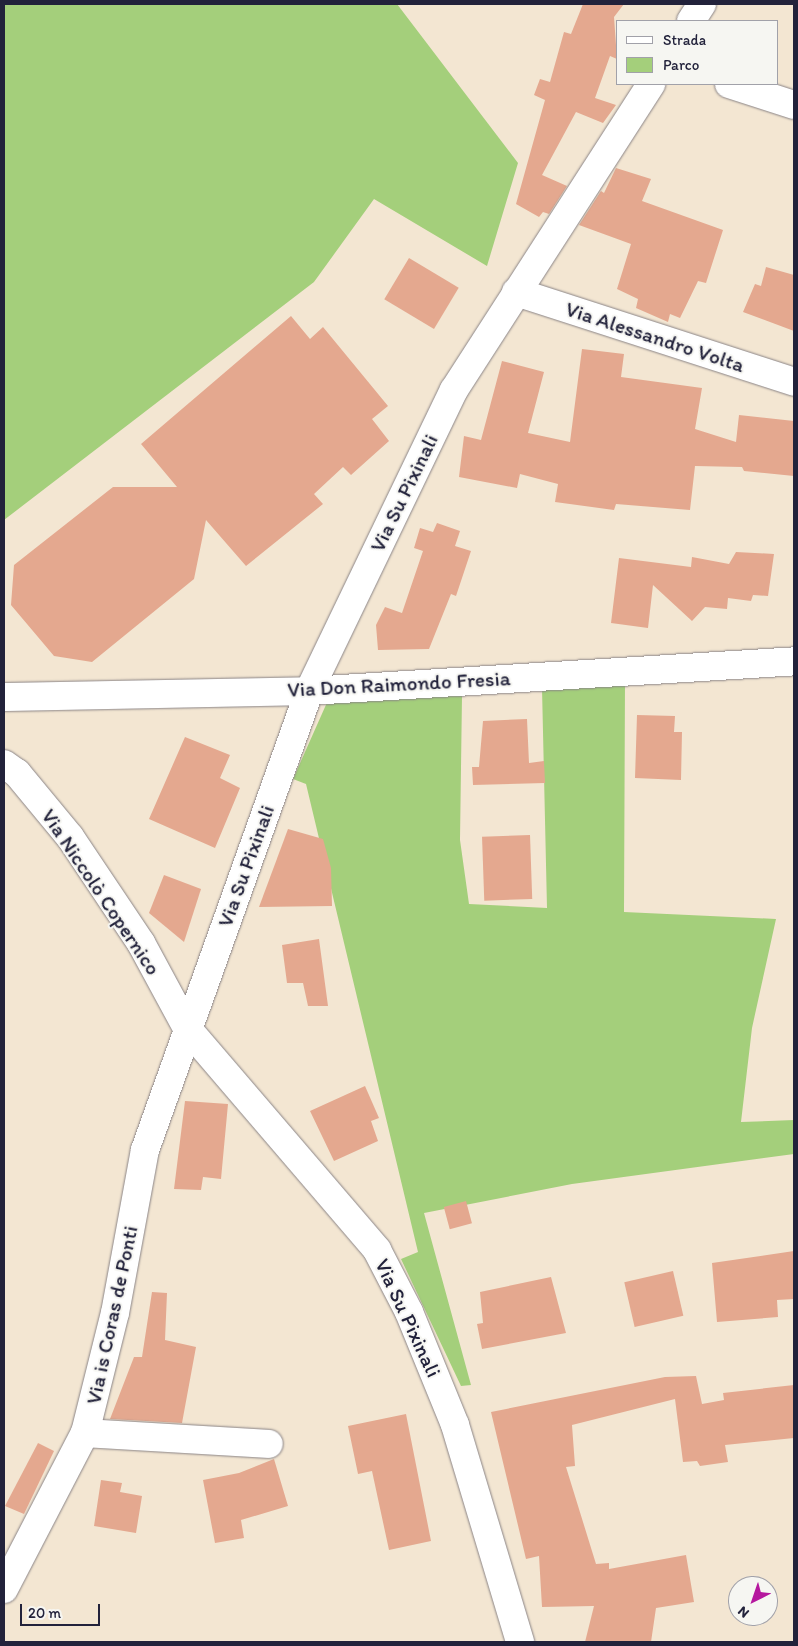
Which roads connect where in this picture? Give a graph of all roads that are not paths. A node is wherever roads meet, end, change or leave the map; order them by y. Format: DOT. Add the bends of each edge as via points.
graph roads {
  1 [pos="702,4"];
  2 [pos="692,20"];
  3 [pos="650,85"];
  4 [pos="731,85"];
  5 [pos="794,105"];
  6 [pos="516,292"];
  7 [pos="794,382"];
  8 [pos="794,661"];
  9 [pos="309,691"];
  10 [pos="4,696"];
  11 [pos="4,764"];
  12 [pos="187,1028"];
  13 [pos="85,1433"];
  14 [pos="269,1444"];
  15 [pos="4,1589"];
  16 [pos="520,1642"];
  1 -- 2 [label="street"];
  3 -- 6 [label="street, Via Su Pixinali"];
  4 -- 5 [label="street"];
  6 -- 7 [label="street, Via Alessandro Volta"];
  6 -- 9 [label="street, Via Su Pixinali" via="454,390"];
  8 -- 9 [label="street, Via Don Raimondo Fresia"];
  9 -- 10 [label="street, Via Don Raimondo Fresia"];
  9 -- 12 [label="street, Via Su Pixinali"];
  11 -- 12 [label="street, Via Niccolò Copernico" via="17,773 70,837 141,943"];
  12 -- 13 [label="street, Via is Coras de Ponti" via="145,1150 115,1313"];
  12 -- 16 [label="street, Via Su Pixinali" via="377,1250 409,1312 455,1425"];
  13 -- 14 [label="street, Via is Coras de Ponti"];
  13 -- 15 [label="street, Via is Coras de Ponti"];
}
